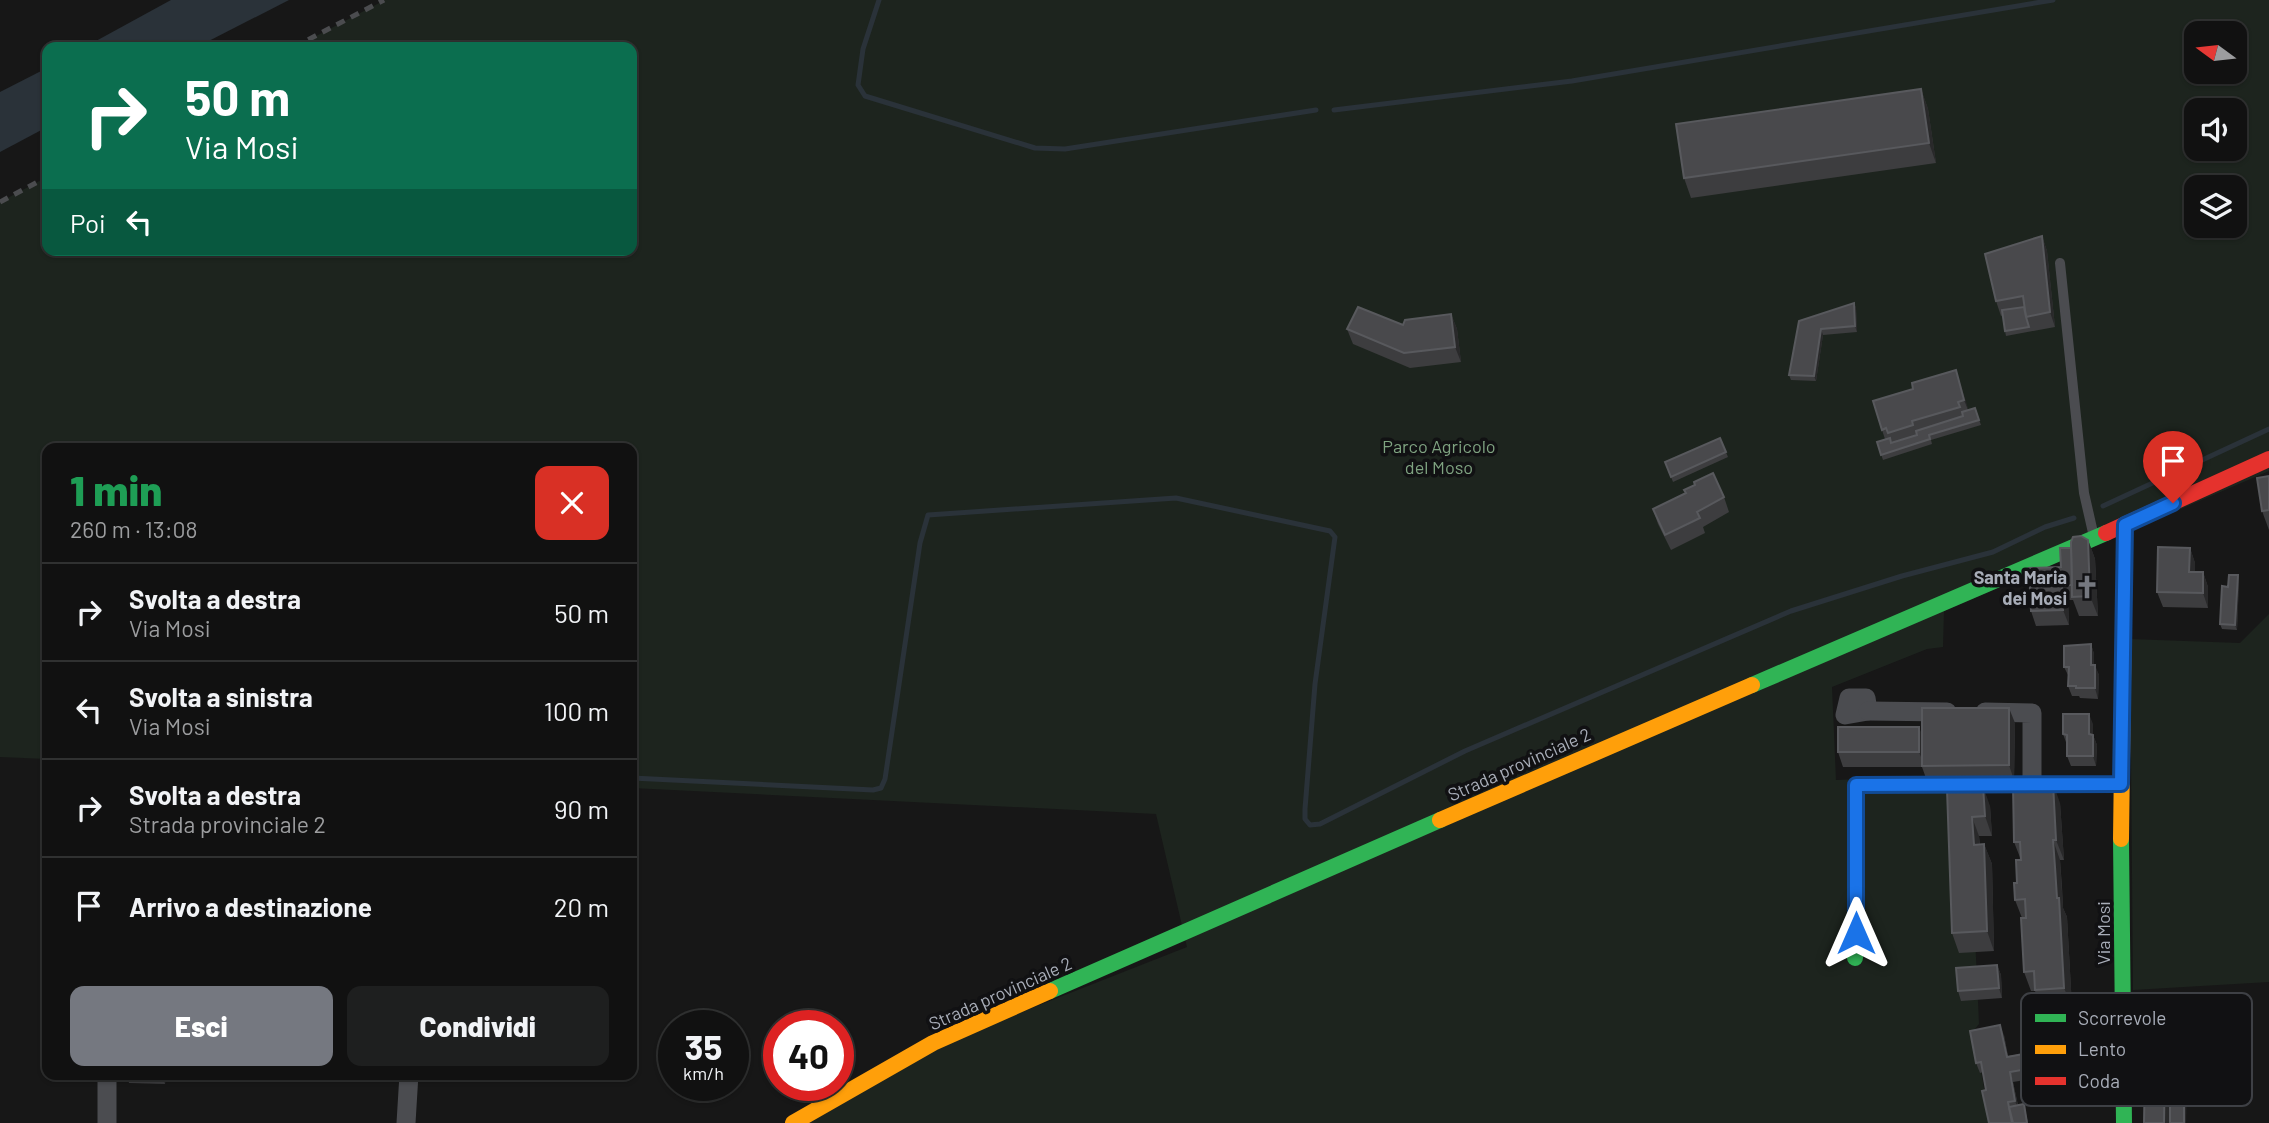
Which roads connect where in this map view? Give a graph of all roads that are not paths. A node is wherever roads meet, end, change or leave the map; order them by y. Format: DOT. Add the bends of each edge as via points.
graph roads {
  1 [pos="2060,263"];
  2 [pos="2269,459"];
  3 [pos="2125,525"];
  4 [pos="2094,538"];
  5 [pos="1868,711"];
  6 [pos="2032,784"];
  7 [pos="2121,784"];
  8 [pos="1856,958"];
  9 [pos="2123,993"];
  10 [pos="107,1080"];
  11 [pos="409,1080"];
  12 [pos="107,1123"];
  13 [pos="406,1123"];
  14 [pos="793,1123"];
  1 -- 4 [label="lane" via="2084,493"];
  2 -- 3 [label="main road, Strada provinciale 2"];
  3 -- 4 [label="main road, Strada provinciale 2"];
  3 -- 7 [label="main road, Via Mosi"];
  4 -- 14 [label="main road, Strada provinciale 2" via="1379,845 933,1043"];
  5 -- 6 [label="street" via="2032,713"];
  6 -- 7 [label="main road"];
  6 -- 8 [label="main road" via="1856,785"];
  7 -- 9 [label="main road, Via Mosi"];
  10 -- 12 [label="street"];
  11 -- 13 [label="street"];
}
